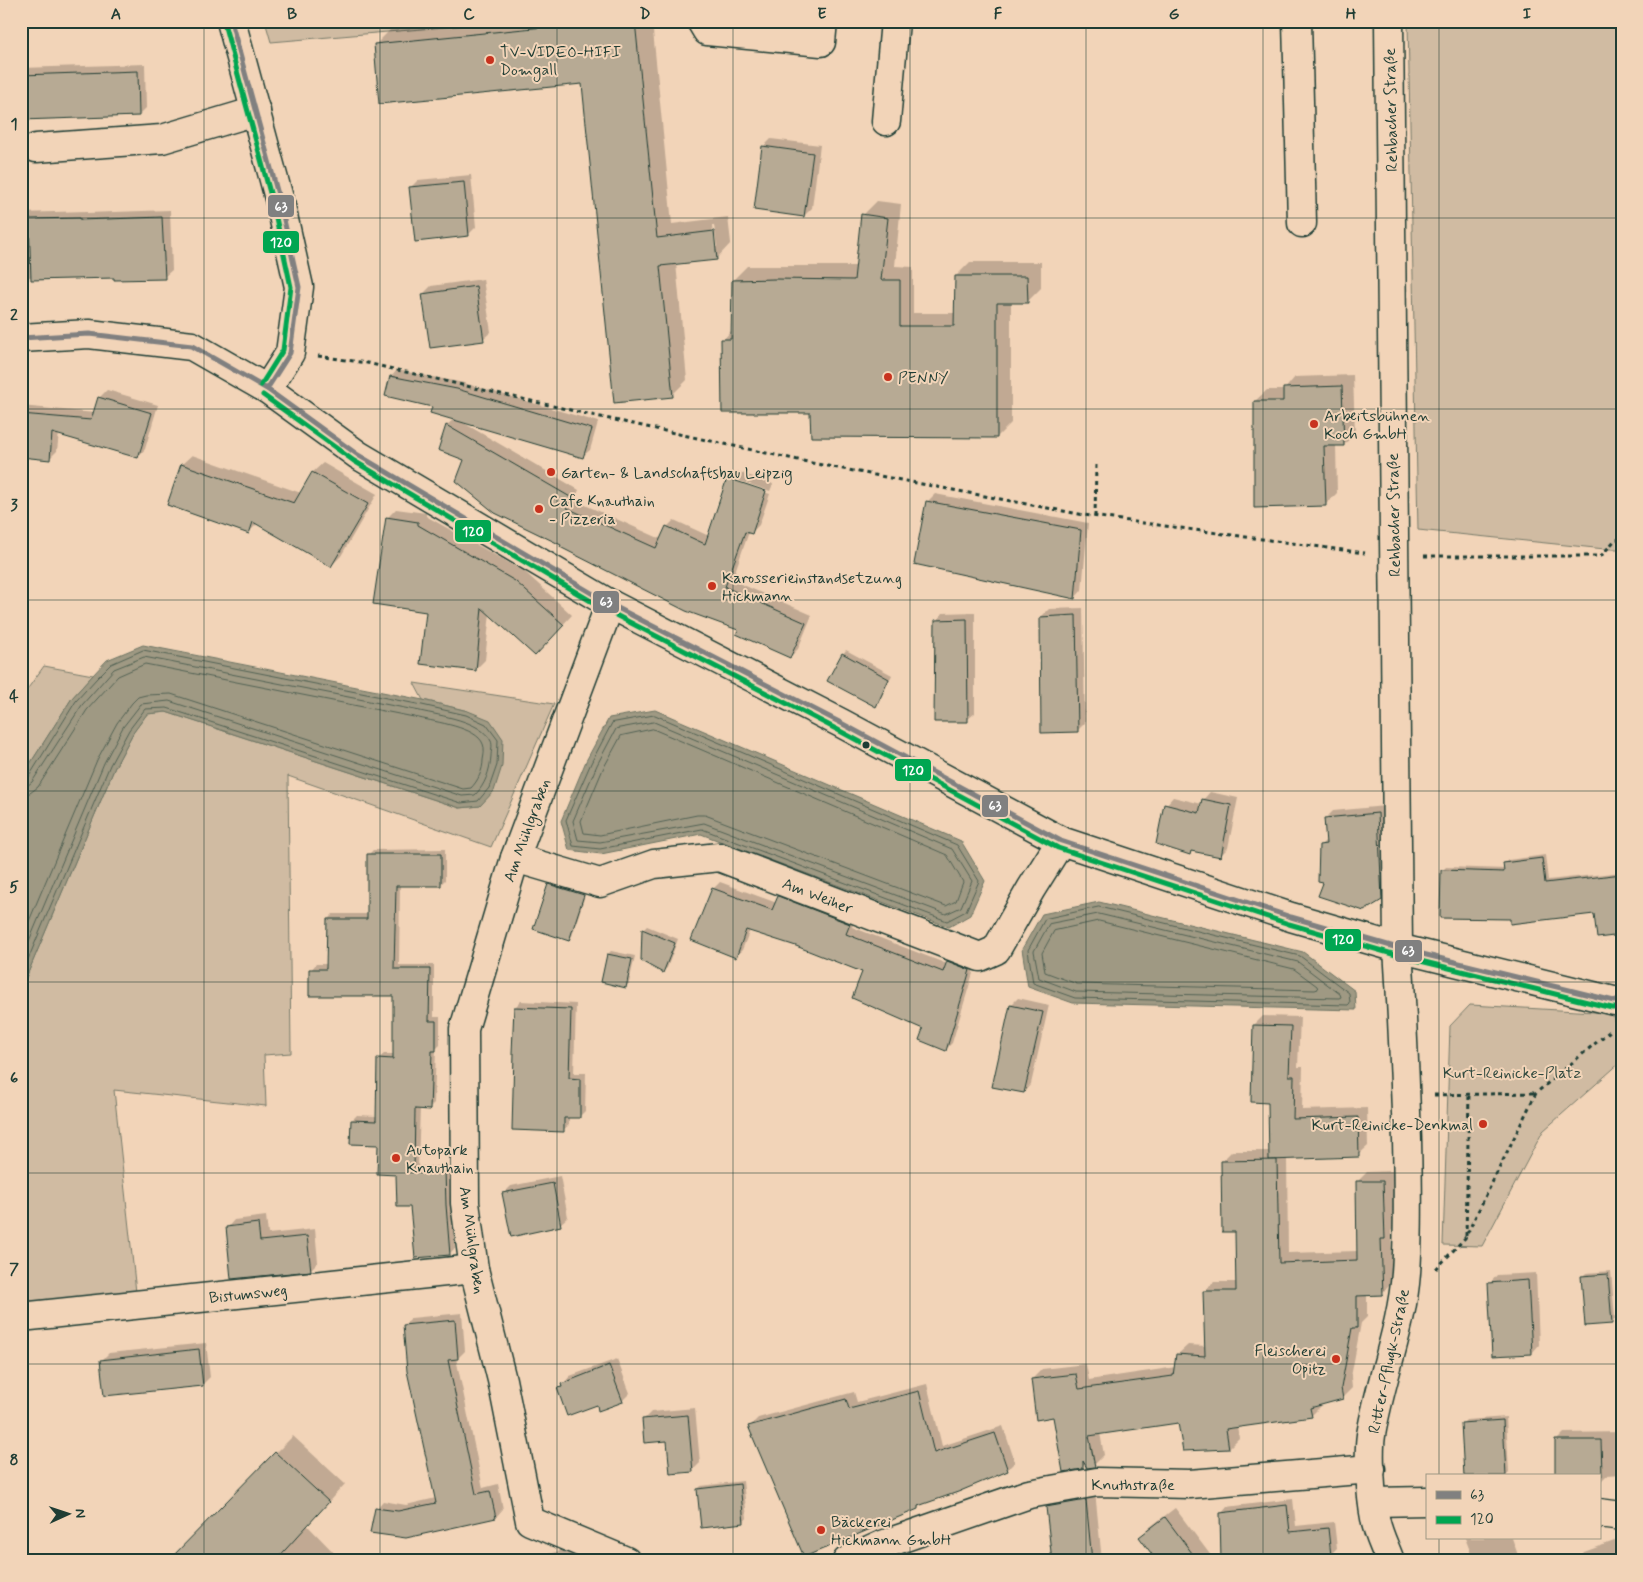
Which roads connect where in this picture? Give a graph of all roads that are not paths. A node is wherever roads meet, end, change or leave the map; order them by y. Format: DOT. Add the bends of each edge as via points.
graph roads {
  1 [pos="231,21"];
  2 [pos="701,21"];
  3 [pos="823,21"];
  4 [pos="895,21"];
  5 [pos="1297,21"];
  6 [pos="1389,21"];
  7 [pos="256,111"];
  8 [pos="886,121"];
  9 [pos="36,148"];
  10 [pos="1302,223"];
  11 [pos="21,338"];
  12 [pos="267,389"];
  13 [pos="610,604"];
  14 [pos="1061,841"];
  15 [pos="515,858"];
  16 [pos="1398,948"];
  17 [pos="1618,1014"];
  18 [pos="474,1269"];
  19 [pos="21,1317"];
  20 [pos="1371,1469"];
  21 [pos="1426,1501"];
  22 [pos="1373,1502"];
  23 [pos="1600,1513"];
  24 [pos="1622,1516"];
  25 [pos="626,1561"];
  26 [pos="847,1561"];
  27 [pos="1390,1561"];
  1 -- 7 [label="street"];
  2 -- 3 [label="street" via="707,31 821,42"];
  4 -- 8 [label="street"];
  5 -- 10 [label="street"];
  6 -- 16 [label="street, Rehbacher Straße"];
  7 -- 9 [label="street" via="162,139"];
  7 -- 12 [label="street" via="299,287 290,353"];
  11 -- 12 [label="street" via="89,334 192,346"];
  12 -- 13 [label="street" via="358,455"];
  13 -- 14 [label="street"];
  13 -- 15 [label="street, Am Mühlgraben"];
  14 -- 15 [label="street, Am Weiher" via="996,950 980,957 719,856 654,864 600,884"];
  14 -- 16 [label="street" via="1291,917"];
  15 -- 18 [label="street, Am Mühlgraben" via="464,1029 464,1203"];
  16 -- 17 [label="street" via="1614,1001"];
  16 -- 20 [label="street, Ritter-Pflugk-Straße" via="1406,1095 1406,1274 1397,1328 1371,1437"];
  18 -- 19 [label="street, Bistumsweg"];
  18 -- 25 [label="street, Am Mühlgraben" via="502,1380 530,1521"];
  20 -- 22 [label="street, Ritter-Pflugk-Straße"];
  20 -- 26 [label="street, Knuthstraße" via="1190,1484 1096,1482 1029,1494 882,1545"];
  21 -- 22 [label="street"];
  22 -- 27 [label="street, Ritter-Pflugk-Straße" via="1375,1520"];
  23 -- 24 [label="street"];
}
